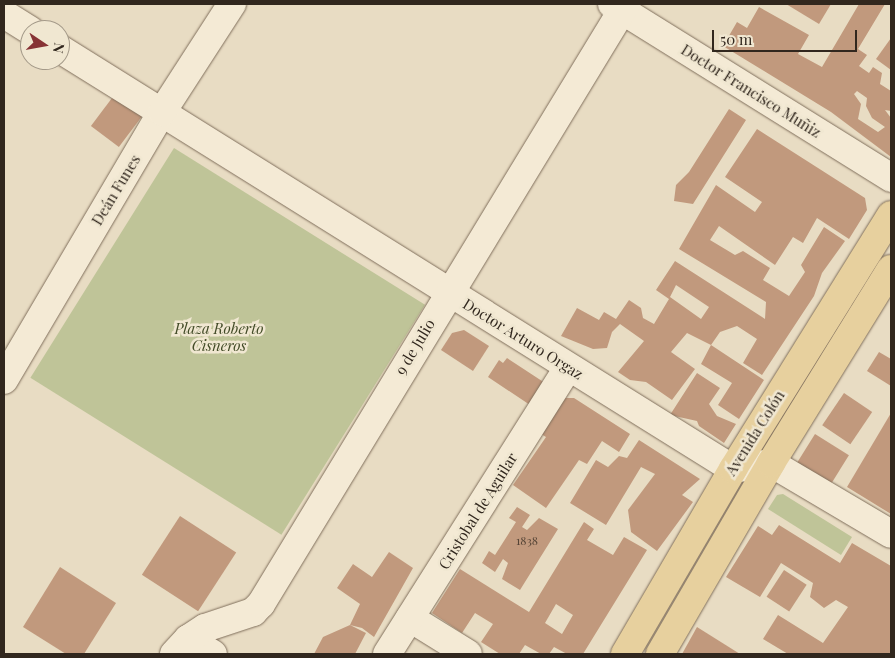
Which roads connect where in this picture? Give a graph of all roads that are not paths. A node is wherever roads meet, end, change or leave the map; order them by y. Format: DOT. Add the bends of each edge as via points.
graph roads {
  1 [pos="232,4"];
  2 [pos="620,6"];
  3 [pos="4,14"];
  4 [pos="20,24"];
  5 [pos="70,54"];
  6 [pos="162,112"];
  7 [pos="891,178"];
  8 [pos="891,215"];
  9 [pos="891,269"];
  10 [pos="448,292"];
  11 [pos="568,368"];
  12 [pos="4,380"];
  13 [pos="771,463"];
  14 [pos="733,469"];
  15 [pos="891,534"];
  16 [pos="410,618"];
  17 [pos="181,647"];
  18 [pos="213,654"];
  19 [pos="387,654"];
  20 [pos="468,654"];
  21 [pos="625,654"];
  22 [pos="660,654"];
  1 -- 6 [label="street, Deán Funes"];
  2 -- 7 [label="street, Doctor Francisco Muñiz"];
  2 -- 10 [label="street, 9 de Julio"];
  3 -- 4 [label="street"];
  5 -- 6 [label="street, Doctor Arturo Orgaz"];
  6 -- 10 [label="street, Doctor Arturo Orgaz"];
  6 -- 12 [label="street, Deán Funes"];
  8 -- 14 [label="main road, Avenida Colón"];
  9 -- 13 [label="main road, Avenida Colón"];
  10 -- 11 [label="street, Doctor Arturo Orgaz"];
  10 -- 17 [label="street, 9 de Julio" via="261,604 253,612 205,628"];
  11 -- 14 [label="street, Doctor Arturo Orgaz"];
  11 -- 16 [label="street, Cristobal de Aguilar"];
  13 -- 14 [label="street"];
  13 -- 15 [label="street"];
  13 -- 22 [label="main road, Avenida Colón"];
  14 -- 21 [label="main road, Avenida Colón"];
  16 -- 19 [label="street, Cristobal de Aguilar"];
  16 -- 20 [label="street"];
  17 -- 18 [label="street"];
}
